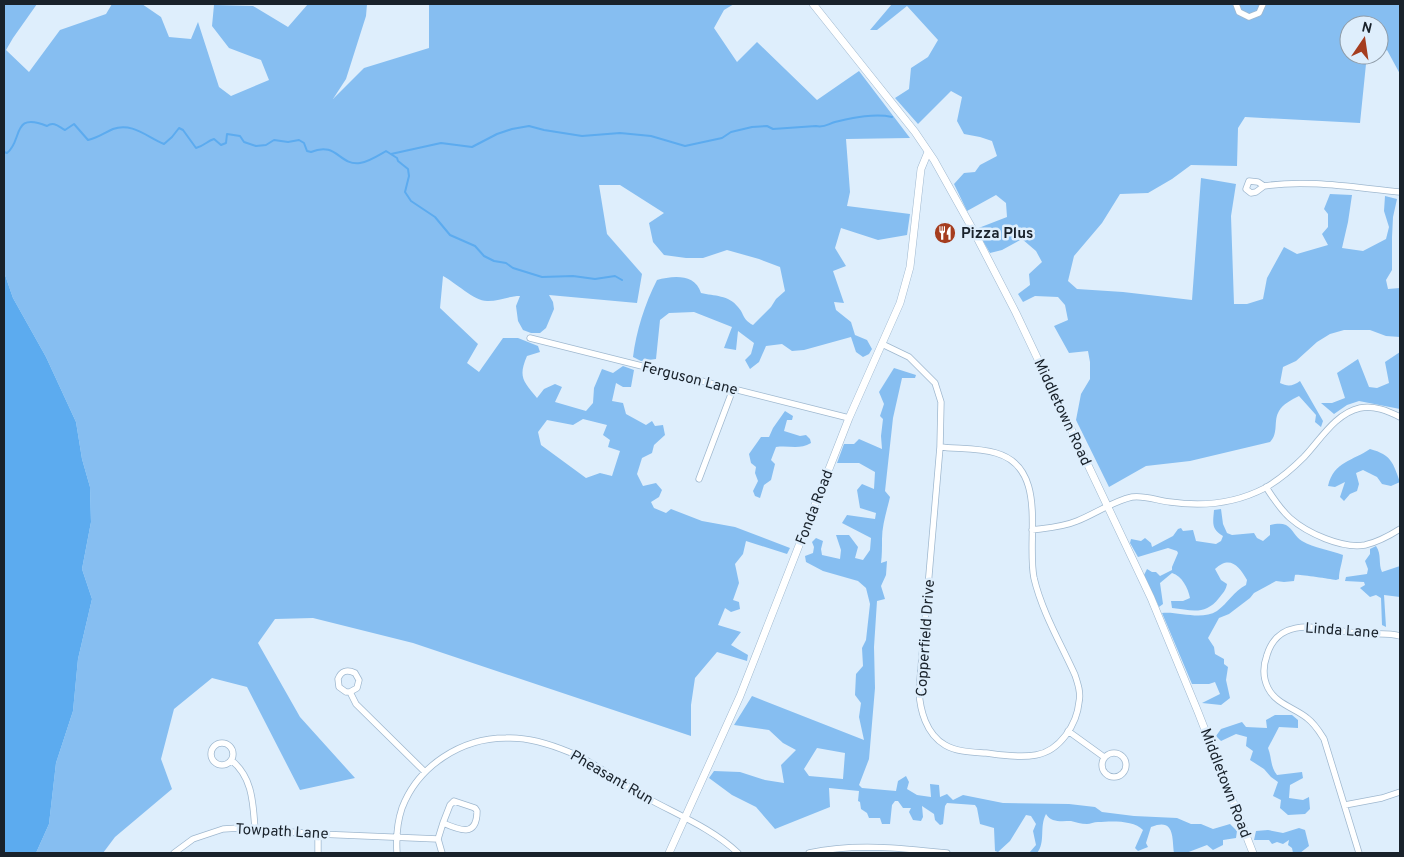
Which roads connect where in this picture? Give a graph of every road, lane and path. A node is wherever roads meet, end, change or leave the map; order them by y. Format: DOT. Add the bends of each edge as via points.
graph roads {
  1 [pos="813,4"];
  2 [pos="1236,4"];
  3 [pos="1263,4"];
  4 [pos="928,152"];
  5 [pos="1264,186"];
  6 [pos="1400,192"];
  7 [pos="530,338"];
  8 [pos="882,344"];
  9 [pos="733,389"];
  10 [pos="1400,417"];
  11 [pos="849,418"];
  12 [pos="940,447"];
  13 [pos="699,478"];
  14 [pos="1266,487"];
  15 [pos="1108,507"];
  16 [pos="1400,529"];
  17 [pos="1032,530"];
  18 [pos="1400,636"];
  19 [pos="350,692"];
  20 [pos="1068,731"];
  21 [pos="1104,757"];
  22 [pos="231,760"];
  23 [pos="425,772"];
  24 [pos="1400,792"];
  25 [pos="1344,804"];
  26 [pos="685,819"];
  27 [pos="443,823"];
  28 [pos="255,829"];
  29 [pos="318,834"];
  30 [pos="396,837"];
  31 [pos="438,838"];
  32 [pos="174,853"];
  33 [pos="318,853"];
  34 [pos="397,853"];
  35 [pos="442,853"];
  36 [pos="669,853"];
  37 [pos="738,853"];
  38 [pos="808,853"];
  39 [pos="947,853"];
  40 [pos="1253,853"];
  41 [pos="1359,853"];
  1 -- 4 [label="street, Middletown Road"];
  2 -- 3 [label="street" via="1239,12 1249,17 1258,13"];
  4 -- 8 [label="street, Fonda Road" via="921,169 906,284"];
  4 -- 15 [label="street, Middletown Road" via="968,220 1016,314"];
  5 -- 6 [label="street" via="1310,184"];
  7 -- 9 [label="street, Ferguson Lane"];
  8 -- 11 [label="street, Fonda Road"];
  8 -- 12 [label="street, Copperfield Drive" via="909,357 935,384 941,402"];
  9 -- 11 [label="street, Ferguson Lane"];
  9 -- 13 [label="street"];
  10 -- 14 [label="street" via="1385,410 1354,410 1332,425 1290,470"];
  11 -- 26 [label="street, Fonda Road" via="740,696"];
  12 -- 17 [label="street, Copperfield Drive" via="996,453 1018,466 1031,493"];
  12 -- 20 [label="street, Copperfield Drive" via="919,691 925,720 944,745 963,751 1000,755 1038,755 1051,749"];
  14 -- 15 [label="street" via="1212,504 1132,497"];
  14 -- 16 [label="street" via="1290,518 1314,534 1340,543 1364,545"];
  15 -- 17 [label="street" via="1058,527"];
  15 -- 40 [label="street, Middletown Road" via="1167,636"];
  17 -- 20 [label="street, Copperfield Drive" via="1032,562 1040,596 1079,686 1080,701"];
  18 -- 25 [label="street, Linda Lane" via="1296,628 1286,631 1272,644 1266,658 1264,672 1268,689 1274,698 1316,727 1328,750"];
  19 -- 23 [label="street" via="356,704"];
  20 -- 21 [label="street"];
  21 -- 21 [label="street" via="1102,769 1106,775 1118,777 1124,772 1125,760 1119,755"];
  22 -- 28 [label="street" via="240,767 248,782"];
  23 -- 26 [label="street, Pheasant Run" via="468,744 493,738 522,739 570,752"];
  23 -- 30 [label="street, Pheasant Run" via="415,783 402,809"];
  24 -- 25 [label="street"];
  25 -- 41 [label="street, Linda Lane"];
  26 -- 36 [label="street, Fonda Road"];
  26 -- 37 [label="street, Pheasant Run" via="721,839"];
  27 -- 27 [label="street" via="461,831 468,830 477,811 454,801"];
  27 -- 31 [label="street"];
  28 -- 29 [label="street, Towpath Lane"];
  28 -- 32 [label="street, Towpath Lane" via="212,831"];
  29 -- 30 [label="street, Towpath Lane"];
  29 -- 33 [label="street"];
  30 -- 31 [label="street, Towpath Lane"];
  30 -- 34 [label="street, Pheasant Run"];
  31 -- 35 [label="street"];
  38 -- 39 [label="street" via="847,847"];
}
